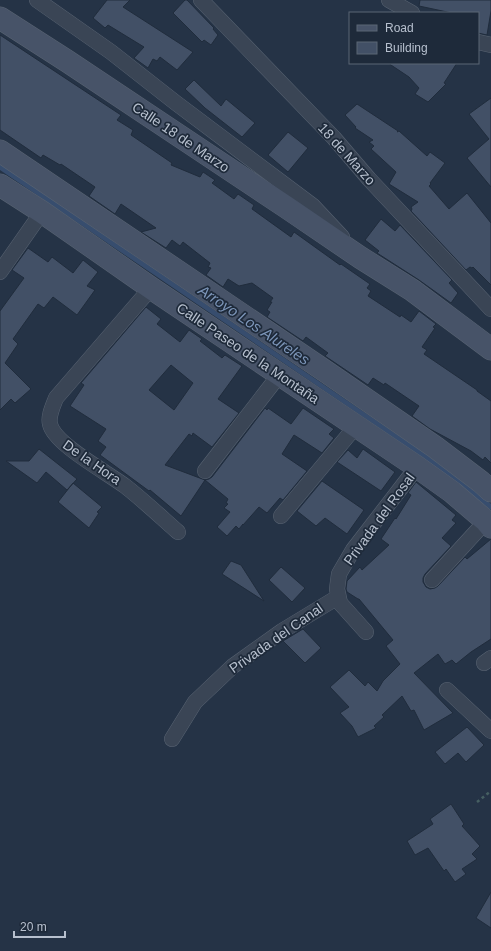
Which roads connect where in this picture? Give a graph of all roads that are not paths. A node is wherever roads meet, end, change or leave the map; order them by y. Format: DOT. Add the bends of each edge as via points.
graph roads {
  1 [pos="37,0"];
  2 [pos="201,0"];
  3 [pos="389,0"];
  4 [pos="410,12"];
  5 [pos="0,18"];
  6 [pos="479,42"];
  7 [pos="491,45"];
  8 [pos="0,151"];
  9 [pos="0,184"];
  10 [pos="42,212"];
  11 [pos="361,258"];
  12 [pos="0,272"];
  13 [pos="151,288"];
  14 [pos="491,309"];
  15 [pos="491,349"];
  16 [pos="280,374"];
  17 [pos="356,426"];
  18 [pos="417,467"];
  19 [pos="205,471"];
  20 [pos="491,491"];
  21 [pos="281,516"];
  22 [pos="489,524"];
  23 [pos="178,532"];
  24 [pos="432,580"];
  25 [pos="338,597"];
  26 [pos="366,632"];
  27 [pos="447,690"];
  28 [pos="491,731"];
  29 [pos="172,739"];
  1 -- 11 [label="street, Calle 18 de Marzo" via="313,206"];
  2 -- 14 [label="street, 18 de Marzo" via="334,138"];
  3 -- 4 [label="street"];
  5 -- 11 [label="main road, Calle 18 de Marzo"];
  6 -- 7 [label="street"];
  8 -- 20 [label="main road, Calle Paseo de la Montaña" via="435,447"];
  9 -- 10 [label="main road, Calle Paseo de la Montaña"];
  10 -- 12 [label="street"];
  10 -- 13 [label="main road, Calle Paseo de la Montaña"];
  11 -- 15 [label="main road, Calle 18 de Marzo" via="412,290"];
  13 -- 16 [label="main road, Calle Paseo de la Montaña"];
  13 -- 23 [label="street, De la Hora" via="56,398 49,424 63,443 125,486"];
  16 -- 17 [label="main road, Calle Paseo de la Montaña"];
  16 -- 19 [label="street"];
  17 -- 18 [label="main road, Calle Paseo de la Montaña"];
  17 -- 21 [label="street"];
  18 -- 22 [label="main road, Calle Paseo de la Montaña" via="452,492"];
  18 -- 25 [label="street, Privada del Rosal" via="353,550 339,574 336,590"];
  22 -- 24 [label="street"];
  25 -- 26 [label="street" via="340,603"];
  25 -- 29 [label="street, Privada del Canal" via="282,631 233,666 195,702"];
  27 -- 28 [label="street"];
}
